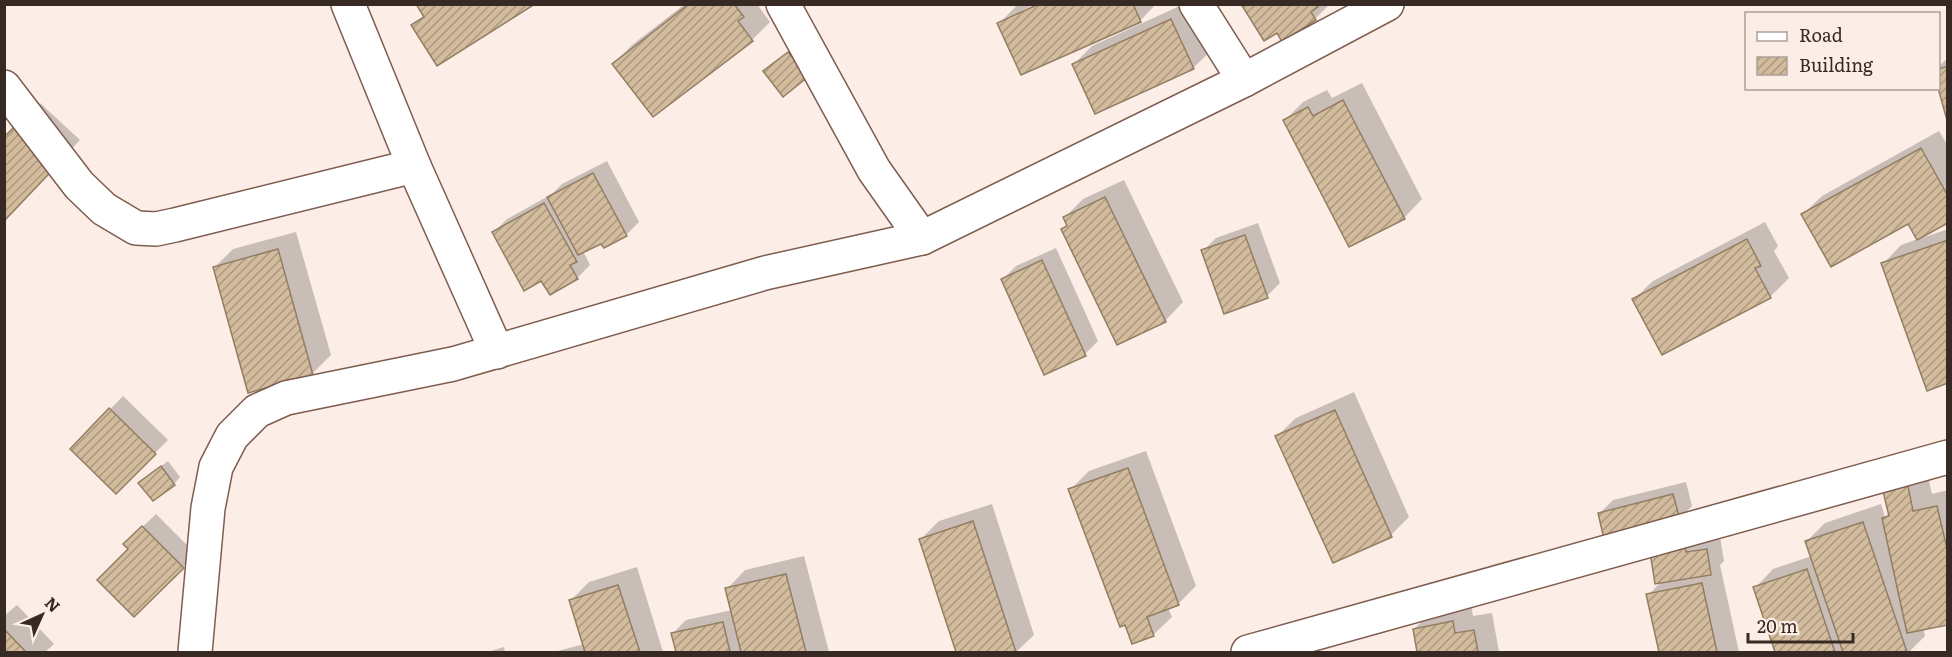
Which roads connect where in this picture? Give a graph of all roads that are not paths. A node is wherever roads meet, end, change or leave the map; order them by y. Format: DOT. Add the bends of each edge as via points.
graph roads {
  1 [pos="348,4"];
  2 [pos="783,4"];
  3 [pos="1196,4"];
  4 [pos="1386,4"];
  5 [pos="1244,80"];
  6 [pos="4,87"];
  7 [pos="414,166"];
  8 [pos="922,238"];
  9 [pos="497,352"];
  10 [pos="1947,457"];
  11 [pos="195,652"];
  12 [pos="1248,652"];
  1 -- 7 [label="street"];
  2 -- 8 [label="street" via="874,170"];
  3 -- 5 [label="street"];
  4 -- 5 [label="street"];
  5 -- 8 [label="street"];
  6 -- 7 [label="street" via="79,185 104,209 136,228 175,225"];
  7 -- 9 [label="street"];
  8 -- 9 [label="street" via="765,273"];
  9 -- 11 [label="street" via="286,398 257,411 232,436 216,466 208,508"];
  10 -- 12 [label="street"];
}
